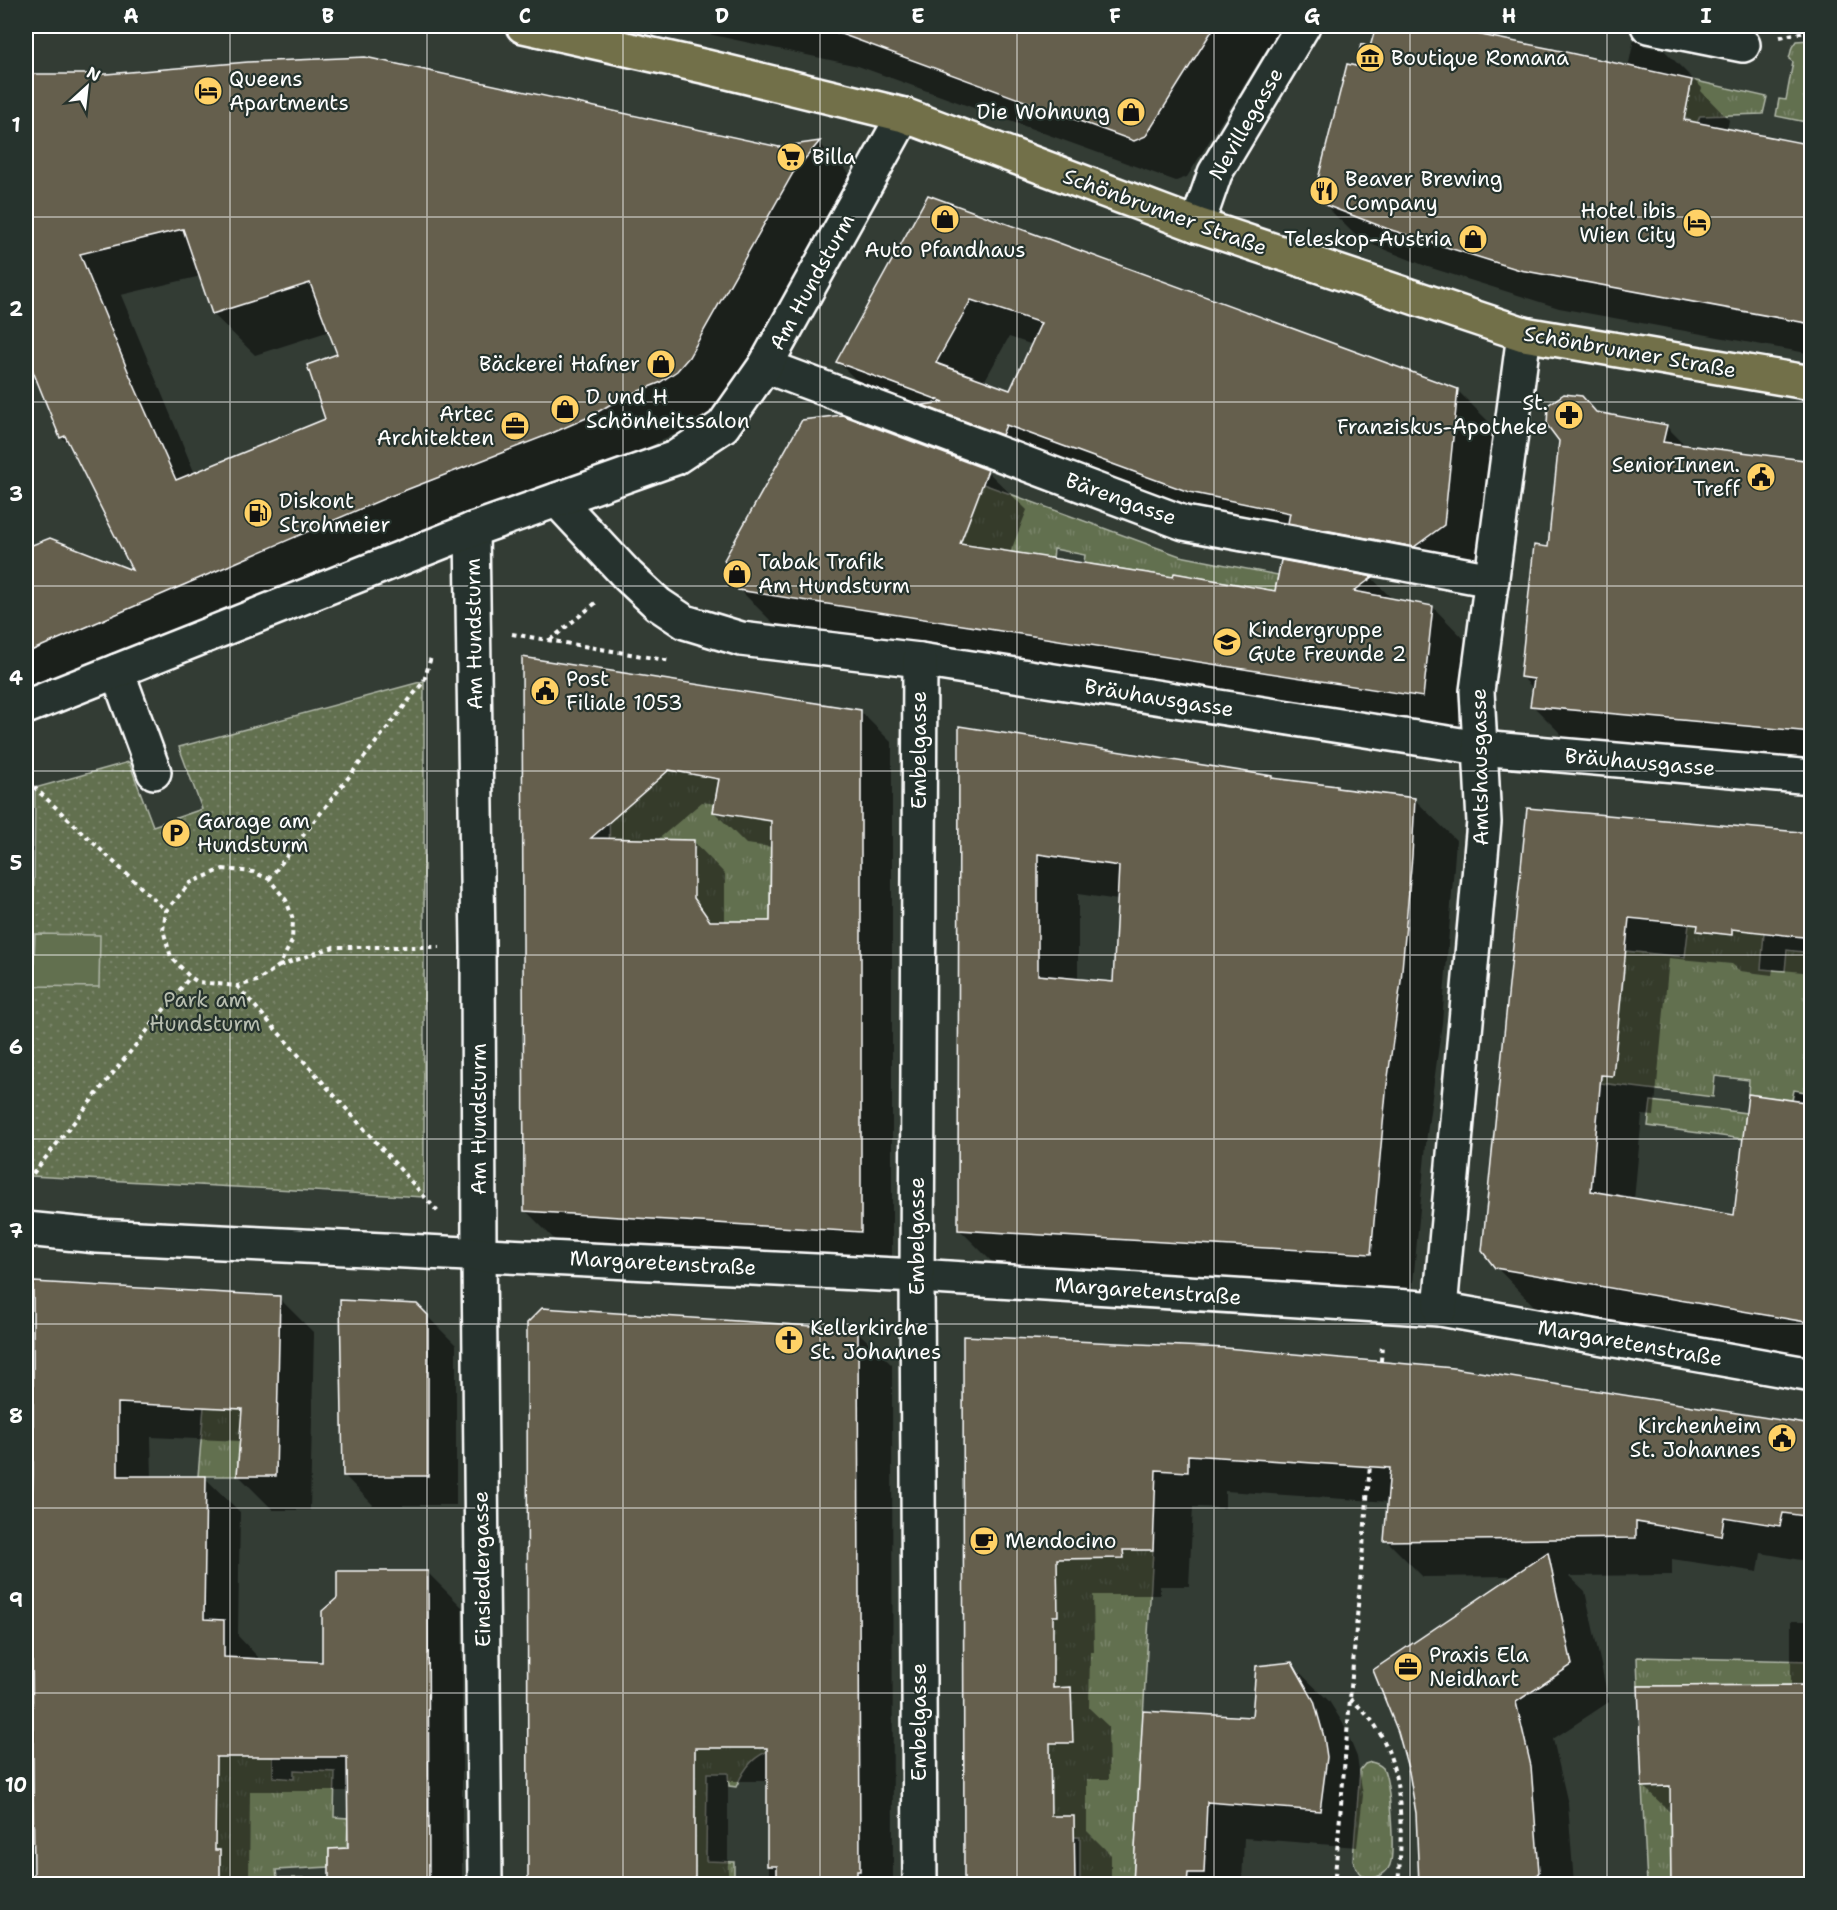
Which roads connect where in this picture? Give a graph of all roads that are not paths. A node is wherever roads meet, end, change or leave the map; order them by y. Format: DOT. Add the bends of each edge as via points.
graph roads {
  1 [pos="523,26"];
  2 [pos="1302,26"];
  3 [pos="1648,26"];
  4 [pos="1743,45"];
  5 [pos="904,115"];
  6 [pos="1197,225"];
  7 [pos="1524,334"];
  8 [pos="765,366"];
  9 [pos="1812,383"];
  10 [pos="557,500"];
  11 [pos="472,531"];
  12 [pos="1492,580"];
  13 [pos="920,660"];
  14 [pos="117,671"];
  15 [pos="26,707"];
  16 [pos="1480,748"];
  17 [pos="154,772"];
  18 [pos="1812,777"];
  19 [pos="26,1229"];
  20 [pos="479,1254"];
  21 [pos="917,1275"];
  22 [pos="1440,1309"];
  23 [pos="1812,1375"];
  24 [pos="485,1884"];
  25 [pos="920,1884"];
  1 -- 5 [label="main road, Schönbrunner Straße"];
  2 -- 6 [label="street, Nevillegasse" via="1215,173"];
  3 -- 4 [label="street"];
  5 -- 6 [label="main road, Schönbrunner Straße"];
  5 -- 8 [label="street, Am Hundsturm"];
  6 -- 7 [label="main road, Schönbrunner Straße"];
  7 -- 9 [label="main road, Schönbrunner Straße"];
  7 -- 12 [label="street, Amtshausgasse"];
  8 -- 10 [label="street, Am Hundsturm" via="723,426 675,458"];
  8 -- 12 [label="street, Bärengasse" via="1184,523"];
  10 -- 11 [label="street, Am Hundsturm"];
  10 -- 13 [label="street, Bräuhausgasse" via="628,576 685,622 741,639"];
  11 -- 14 [label="street, Am Hundsturm"];
  11 -- 20 [label="street, Am Hundsturm"];
  12 -- 16 [label="street, Amtshausgasse" via="1477,691"];
  13 -- 16 [label="street, Bräuhausgasse"];
  13 -- 21 [label="street, Embelgasse"];
  14 -- 15 [label="street, Am Hundsturm"];
  14 -- 17 [label="street"];
  16 -- 18 [label="street, Bräuhausgasse"];
  16 -- 22 [label="street, Amtshausgasse" via="1484,822"];
  19 -- 20 [label="street" via="97,1236"];
  20 -- 21 [label="street, Margaretenstraße"];
  20 -- 24 [label="street, Einsiedlergasse"];
  21 -- 22 [label="street, Margaretenstraße"];
  21 -- 25 [label="street, Embelgasse"];
  22 -- 23 [label="street, Margaretenstraße"];
}
